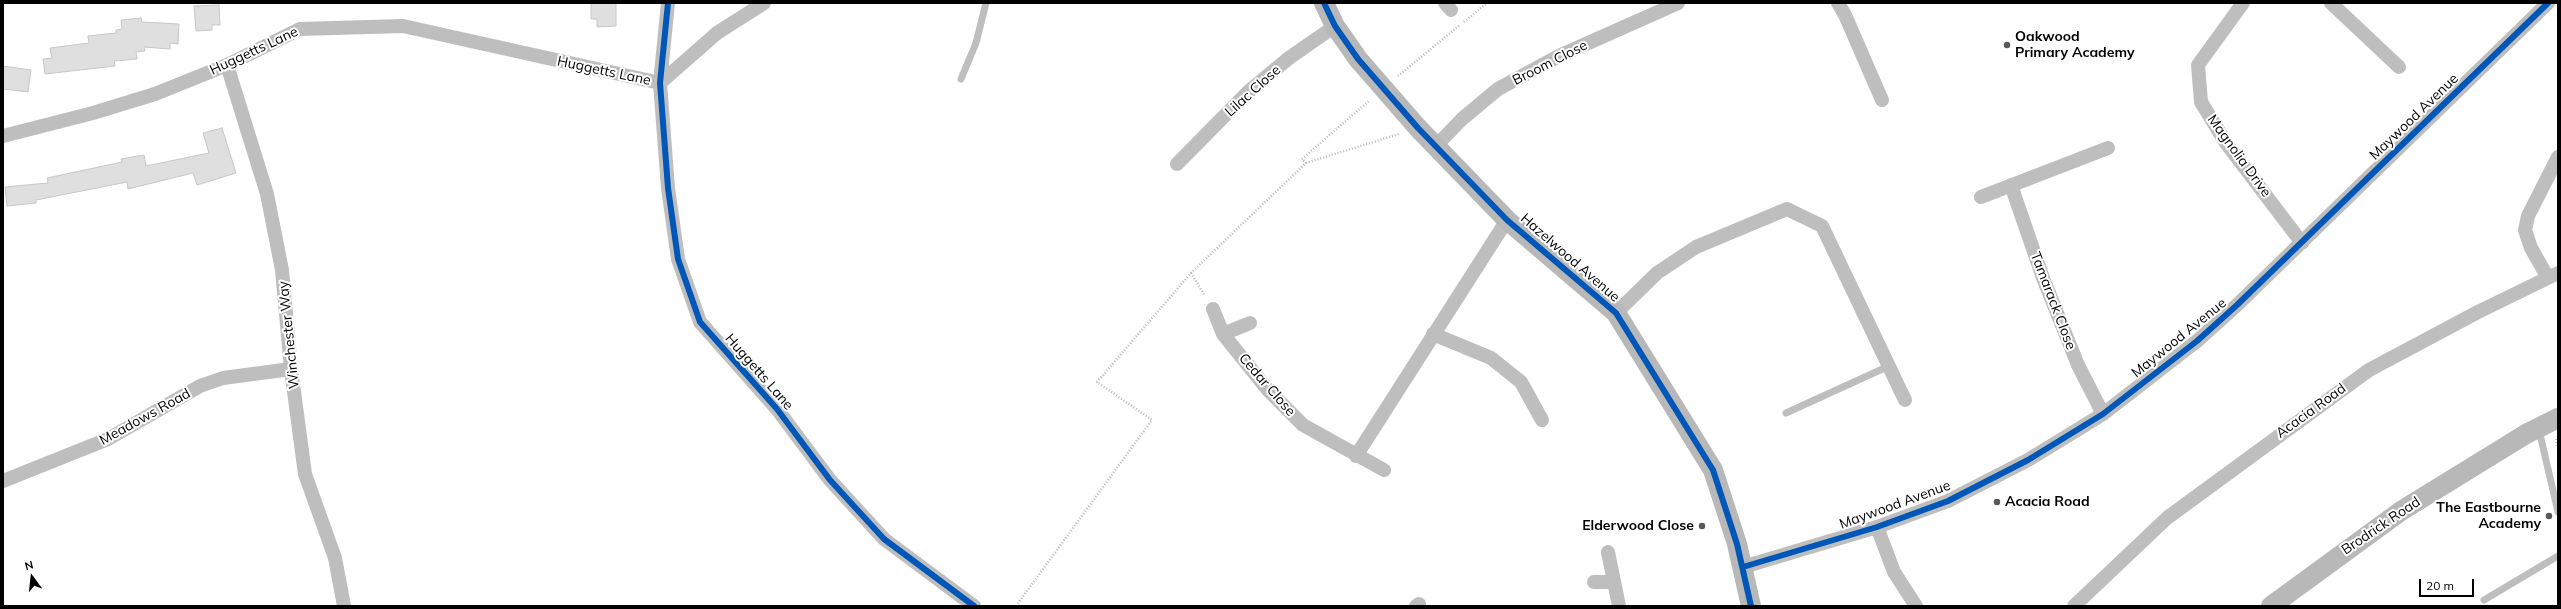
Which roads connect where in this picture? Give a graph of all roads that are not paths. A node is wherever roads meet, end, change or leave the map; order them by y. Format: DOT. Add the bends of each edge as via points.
graph roads {
  1 [pos="668,3"];
  2 [pos="764,3"];
  3 [pos="986,3"];
  4 [pos="1324,3"];
  5 [pos="1678,3"];
  6 [pos="1838,3"];
  7 [pos="2243,3"];
  8 [pos="2331,3"];
  9 [pos="2548,3"];
  10 [pos="1335,26"];
  11 [pos="227,65"];
  12 [pos="2399,67"];
  13 [pos="961,79"];
  14 [pos="660,82"];
  15 [pos="1882,100"];
  16 [pos="3,136"];
  17 [pos="1437,146"];
  18 [pos="2108,148"];
  19 [pos="2558,157"];
  20 [pos="1177,164"];
  21 [pos="2011,185"];
  22 [pos="1981,197"];
  23 [pos="1507,220"];
  24 [pos="2302,243"];
  25 [pos="2553,276"];
  26 [pos="1214,309"];
  27 [pos="1616,313"];
  28 [pos="1250,323"];
  29 [pos="1223,334"];
  30 [pos="1433,334"];
  31 [pos="1889,366"];
  32 [pos="291,368"];
  33 [pos="1905,400"];
  34 [pos="1786,413"];
  35 [pos="2103,414"];
  36 [pos="2558,418"];
  37 [pos="1542,420"];
  38 [pos="2539,428"];
  39 [pos="1356,456"];
  40 [pos="1384,470"];
  41 [pos="3,481"];
  42 [pos="2558,512"];
  43 [pos="1876,527"];
  44 [pos="1608,552"];
  45 [pos="2558,556"];
  46 [pos="1743,567"];
  47 [pos="1594,582"];
  48 [pos="1613,582"];
  49 [pos="2484,600"];
  50 [pos="344,606"];
  51 [pos="974,606"];
  52 [pos="1619,606"];
  53 [pos="1751,606"];
  54 [pos="1916,606"];
  55 [pos="2074,606"];
  56 [pos="2271,606"];
  1 -- 14 [label="street"];
  2 -- 14 [label="street" via="717,33"];
  3 -- 13 [label="lane" via="976,43"];
  4 -- 10 [label="street, Hazelwood Avenue"];
  5 -- 17 [label="street, Broom Close" via="1559,56 1498,89 1462,119"];
  6 -- 15 [label="street"];
  7 -- 24 [label="street, Magnolia Drive" via="2198,65 2201,102 2226,143"];
  8 -- 12 [label="street"];
  9 -- 24 [label="street, Maywood Avenue"];
  10 -- 17 [label="street, Hazelwood Avenue" via="1383,89"];
  10 -- 20 [label="street, Lilac Close" via="1289,58 1248,92"];
  11 -- 14 [label="street, Huggetts Lane" via="300,28 403,26"];
  11 -- 16 [label="street, Huggetts Lane" via="126,104"];
  11 -- 32 [label="street, Winchester Way" via="267,194 282,270"];
  14 -- 51 [label="street, Huggetts Lane" via="668,188 678,259 700,322 777,409 830,480 884,539"];
  17 -- 23 [label="street, Hazelwood Avenue"];
  18 -- 21 [label="street"];
  19 -- 25 [label="street" via="2528,216 2525,230 2531,248"];
  21 -- 22 [label="street"];
  21 -- 35 [label="street, Tamarack Close" via="2066,336"];
  23 -- 27 [label="street, Hazelwood Avenue"];
  23 -- 30 [label="street"];
  24 -- 35 [label="street, Maywood Avenue" via="2197,342"];
  25 -- 55 [label="street, Acacia Road" via="2478,312 2369,370 2167,518"];
  26 -- 29 [label="street, Cedar Close"];
  27 -- 31 [label="street" via="1657,273 1696,247 1787,209 1822,226"];
  27 -- 46 [label="street, Hazelwood Avenue" via="1713,470"];
  28 -- 29 [label="street"];
  29 -- 39 [label="street, Cedar Close" via="1268,390 1303,425"];
  30 -- 37 [label="street" via="1491,358 1521,382"];
  30 -- 39 [label="street"];
  31 -- 33 [label="street"];
  31 -- 34 [label="lane"];
  32 -- 41 [label="street, Meadows Road" via="244,374 206,384 108,439"];
  32 -- 50 [label="street, Winchester Way" via="305,474 335,558"];
  35 -- 43 [label="street, Maywood Avenue" via="2028,460 1948,501"];
  36 -- 38 [label="street, Brodrick Road"];
  38 -- 42 [label="lane"];
  38 -- 56 [label="street, Brodrick Road" via="2400,511"];
  39 -- 40 [label="street, Cedar Close"];
  43 -- 46 [label="street, Maywood Avenue"];
  43 -- 54 [label="street" via="1894,572"];
  44 -- 48 [label="street"];
  45 -- 49 [label="lane"];
  46 -- 53 [label="street, Hazelwood Avenue"];
  47 -- 48 [label="street"];
  48 -- 52 [label="street"];
}
